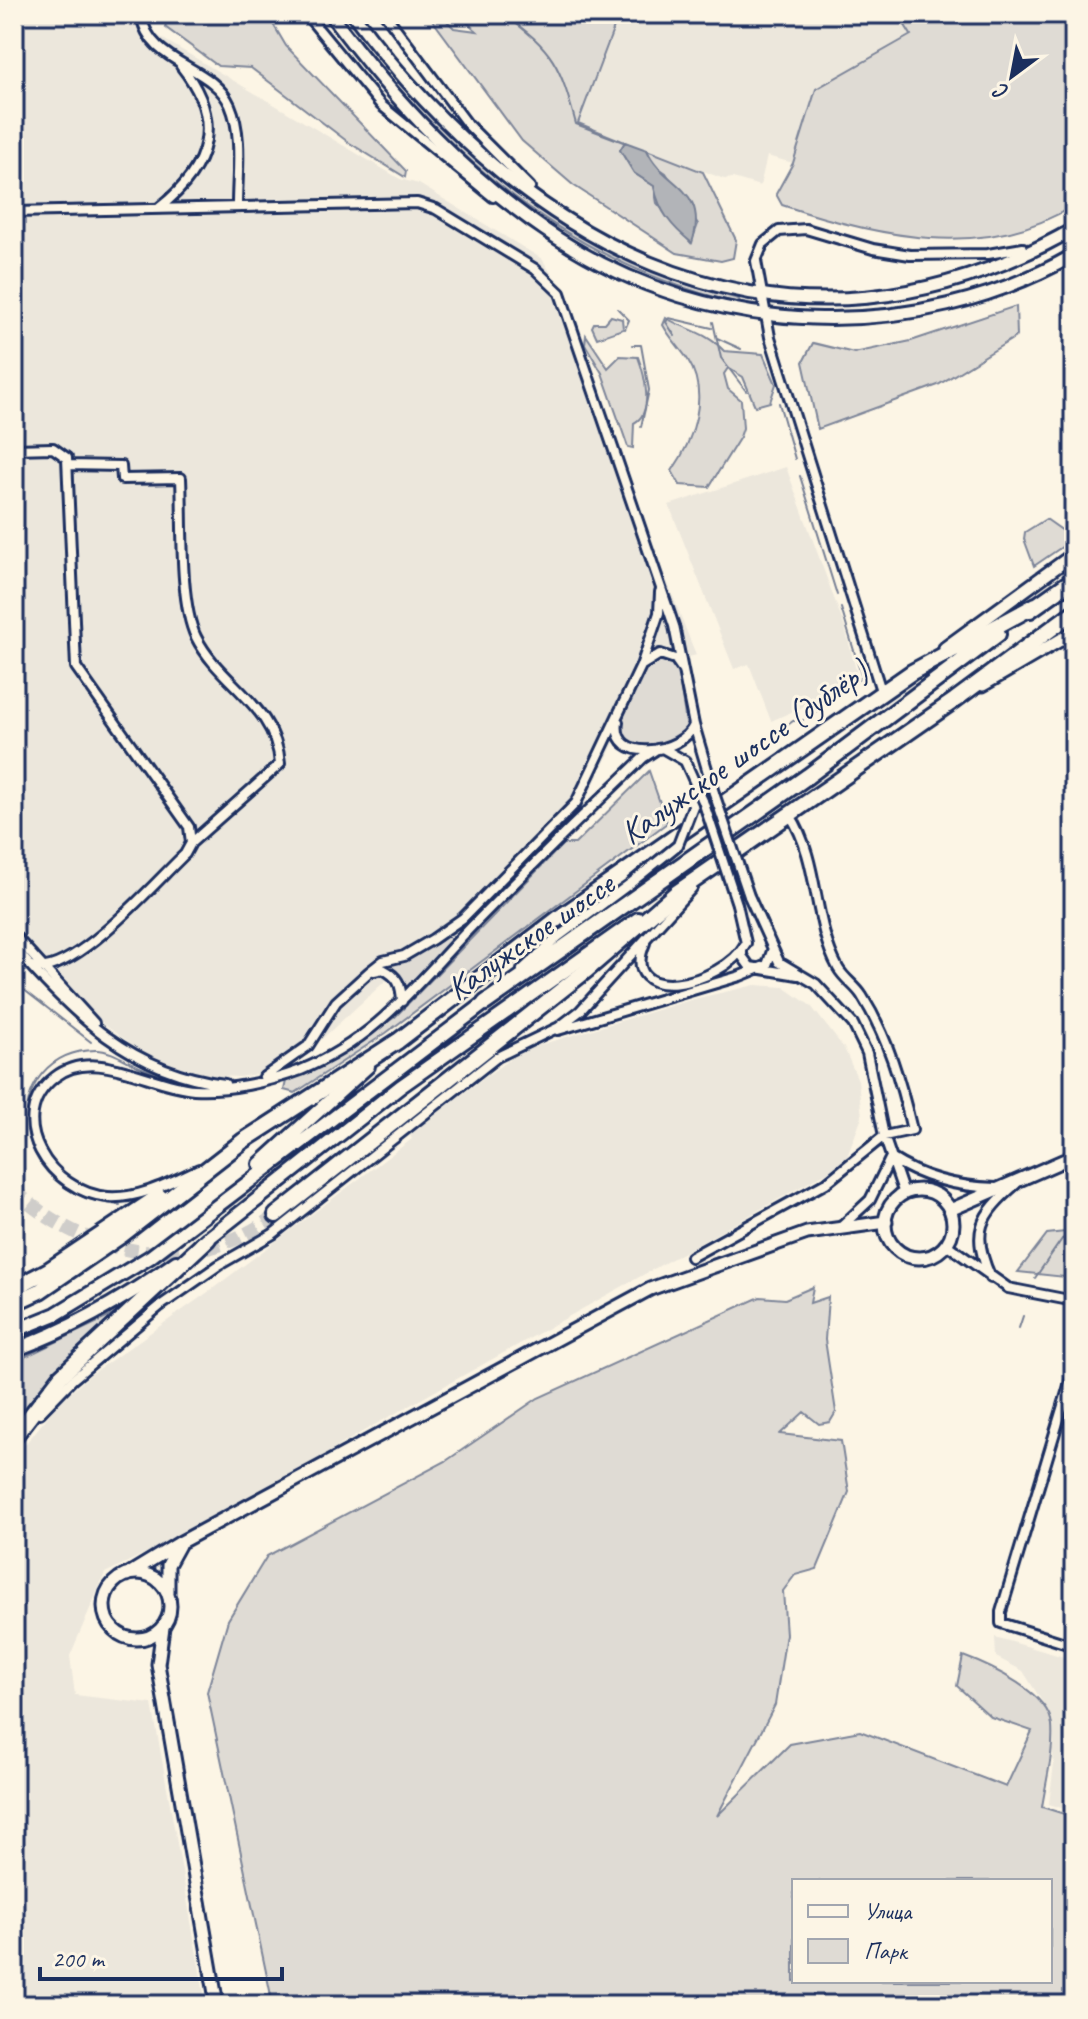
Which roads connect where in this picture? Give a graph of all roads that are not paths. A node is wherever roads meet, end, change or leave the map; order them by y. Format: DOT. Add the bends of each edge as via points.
graph roads {
  1 [pos="141,14"];
  2 [pos="306,14"];
  3 [pos="330,14"];
  4 [pos="353,14"];
  5 [pos="385,14"];
  6 [pos="178,62"];
  7 [pos="237,205"];
  8 [pos="158,208"];
  9 [pos="14,212"];
  10 [pos="563,217"];
  11 [pos="1074,229"];
  12 [pos="556,237"];
  13 [pos="1049,243"];
  14 [pos="1074,255"];
  15 [pos="760,293"];
  16 [pos="765,315"];
  17 [pos="14,449"];
  18 [pos="68,465"];
  19 [pos="1074,554"];
  20 [pos="1074,579"];
  21 [pos="660,587"];
  22 [pos="1036,605"];
  23 [pos="1074,612"];
  24 [pos="1074,632"];
  25 [pos="641,666"];
  26 [pos="912,672"];
  27 [pos="686,675"];
  28 [pos="882,694"];
  29 [pos="955,700"];
  30 [pos="621,710"];
  31 [pos="694,725"];
  32 [pos="660,749"];
  33 [pos="694,778"];
  34 [pos="790,815"];
  35 [pos="191,843"];
  36 [pos="706,873"];
  37 [pos="676,893"];
  38 [pos="14,935"];
  39 [pos="648,936"];
  40 [pos="744,946"];
  41 [pos="14,947"];
  42 [pos="770,947"];
  43 [pos="64,962"];
  44 [pos="31,966"];
  45 [pos="757,968"];
  46 [pos="45,970"];
  47 [pos="369,972"];
  48 [pos="803,976"];
  49 [pos="651,978"];
  50 [pos="60,986"];
  51 [pos="402,1002"];
  52 [pos="485,1003"];
  53 [pos="642,1004"];
  54 [pos="541,1034"];
  55 [pos="107,1036"];
  56 [pos="398,1041"];
  57 [pos="255,1082"];
  58 [pos="233,1085"];
  59 [pos="884,1136"];
  60 [pos="228,1153"];
  61 [pos="1074,1156"];
  62 [pos="891,1158"];
  63 [pos="206,1166"];
  64 [pos="1022,1179"];
  65 [pos="1000,1188"];
  66 [pos="904,1194"];
  67 [pos="950,1210"];
  68 [pos="276,1215"];
  69 [pos="198,1222"];
  70 [pos="886,1222"];
  71 [pos="842,1226"];
  72 [pos="208,1239"];
  73 [pos="946,1244"];
  74 [pos="691,1257"];
  75 [pos="992,1279"];
  76 [pos="14,1288"];
  77 [pos="1074,1301"];
  78 [pos="14,1303"];
  79 [pos="14,1331"];
  80 [pos="14,1350"];
  81 [pos="1074,1369"];
  82 [pos="14,1437"];
  83 [pos="14,1444"];
  84 [pos="181,1542"];
  85 [pos="127,1575"];
  86 [pos="168,1596"];
  87 [pos="163,1627"];
  88 [pos="128,1638"];
  89 [pos="1074,1646"];
  90 [pos="158,1664"];
  91 [pos="217,2005"];
  1 -- 6 [label="street" via="153,41"];
  2 -- 12 [label="street" via="366,89 423,142 494,198"];
  3 -- 12 [label="main road" via="436,138"];
  4 -- 10 [label="main road" via="407,84 447,125"];
  5 -- 10 [label="street" via="475,133"];
  6 -- 7 [label="street" via="215,82 229,104 236,126"];
  6 -- 8 [label="street" via="200,90 208,130 201,160 184,188"];
  7 -- 8 [label="street"];
  7 -- 21 [label="street" via="424,205 555,284"];
  8 -- 9 [label="street"];
  10 -- 15 [label="main road" via="659,267"];
  11 -- 13 [label="main road"];
  12 -- 16 [label="main road" via="664,290"];
  13 -- 15 [label="main road" via="987,272 913,292 845,299"];
  13 -- 15 [label="street" via="988,254 925,256 792,228 763,244 756,261"];
  14 -- 16 [label="main road" via="984,294 917,312 845,320"];
  15 -- 16 [label="street"];
  16 -- 28 [label="street"];
  17 -- 18 [label="street" via="56,449"];
  18 -- 35 [label="street" via="76,667 189,827"];
  18 -- 35 [label="street" via="121,466 122,479 181,478 189,619 203,648 274,732 280,764"];
  19 -- 26 [label="main road, Калужское шоссе (дублёр)"];
  20 -- 22 [label="highway, Калужское шоссе"];
  21 -- 25 [label="street" via="659,613"];
  21 -- 27 [label="street"];
  22 -- 26 [label="highway"];
  22 -- 52 [label="highway, Калужское шоссе" via="808,776"];
  23 -- 29 [label="highway, Калужское шоссе"];
  24 -- 29 [label="main road"];
  25 -- 27 [label="street" via="660,654 675,659"];
  25 -- 30 [label="street"];
  26 -- 28 [label="highway, Калужское шоссе (дублёр)"];
  27 -- 31 [label="street"];
  28 -- 56 [label="highway, Калужское шоссе (дублёр)" via="584,900"];
  29 -- 34 [label="highway, Калужское шоссе"];
  30 -- 32 [label="street" via="616,732 620,740 635,749"];
  30 -- 47 [label="street" via="576,803 463,918"];
  31 -- 32 [label="street" via="681,743"];
  31 -- 42 [label="street, bridge"];
  32 -- 33 [label="street" via="685,761"];
  32 -- 51 [label="street" via="556,842"];
  33 -- 40 [label="street, bridge" via="737,904"];
  33 -- 52 [label="street, bridge" via="693,806 678,845 558,937"];
  34 -- 36 [label="highway, Калужское шоссе"];
  34 -- 59 [label="street" via="803,836 822,924 839,970 876,1021 903,1093 912,1130"];
  35 -- 43 [label="street" via="99,938"];
  36 -- 37 [label="highway, Калужское шоссе"];
  36 -- 39 [label="street"];
  37 -- 68 [label="highway" via="587,970"];
  37 -- 72 [label="main road, Калужское шоссе" via="400,1087"];
  38 -- 46 [label="street"];
  39 -- 49 [label="street" via="642,958"];
  39 -- 54 [label="street" via="580,1011"];
  40 -- 42 [label="street" via="757,938"];
  40 -- 45 [label="street" via="745,963"];
  40 -- 49 [label="street" via="718,972 679,986"];
  41 -- 44 [label="street"];
  42 -- 45 [label="street" via="767,965"];
  42 -- 48 [label="street" via="779,962"];
  43 -- 46 [label="street"];
  43 -- 50 [label="street"];
  44 -- 46 [label="street"];
  44 -- 55 [label="street" via="58,998"];
  45 -- 48 [label="street"];
  45 -- 53 [label="street"];
  46 -- 50 [label="street"];
  47 -- 51 [label="street" via="383,969 396,976"];
  47 -- 57 [label="street" via="336,1002 308,1046"];
  48 -- 59 [label="street" via="834,1000 853,1024 867,1053"];
  49 -- 53 [label="street" via="655,993"];
  50 -- 55 [label="street"];
  51 -- 57 [label="street" via="340,1050 303,1069"];
  52 -- 69 [label="main road, Калужское шоссе"];
  53 -- 54 [label="street"];
  54 -- 83 [label="street" via="497,1057 273,1234 202,1275 129,1330 72,1380"];
  55 -- 58 [label="street" via="158,1066"];
  56 -- 60 [label="highway"];
  56 -- 69 [label="main road, Калужское шоссе (дублёр)"];
  57 -- 58 [label="street"];
  58 -- 63 [label="street" via="178,1087 85,1064 56,1076 34,1105 32,1131 39,1148 56,1173 84,1192 109,1197 138,1194"];
  59 -- 62 [label="street"];
  59 -- 74 [label="street" via="826,1183"];
  60 -- 63 [label="highway"];
  60 -- 78 [label="highway" via="122,1235"];
  61 -- 64 [label="main road"];
  62 -- 65 [label="street" via="951,1183"];
  62 -- 66 [label="street"];
  62 -- 71 [label="street" via="870,1200"];
  63 -- 76 [label="highway"];
  64 -- 65 [label="main road"];
  64 -- 75 [label="street" via="991,1207 980,1230 979,1250"];
  65 -- 67 [label="main road"];
  66 -- 67 [label="main road" via="930,1192"];
  66 -- 70 [label="main road" via="891,1205"];
  67 -- 73 [label="main road" via="953,1227"];
  69 -- 79 [label="main road, Калужское шоссе" via="111,1283"];
  70 -- 71 [label="main road"];
  70 -- 73 [label="main road" via="890,1241 905,1254 924,1257"];
  71 -- 84 [label="main road" via="783,1240 650,1289"];
  72 -- 80 [label="main road, Калужское шоссе" via="123,1298"];
  72 -- 82 [label="highway" via="61,1376"];
  73 -- 75 [label="street"];
  75 -- 77 [label="street" via="1017,1292"];
  81 -- 89 [label="street" via="1001,1623"];
  84 -- 85 [label="main road"];
  84 -- 86 [label="main road" via="168,1565"];
  85 -- 86 [label="main road" via="152,1577"];
  85 -- 88 [label="main road" via="112,1585 104,1603 108,1622"];
  86 -- 87 [label="main road" via="169,1616"];
  87 -- 88 [label="main road" via="147,1637"];
  87 -- 90 [label="main road"];
  88 -- 90 [label="main road" via="149,1650"];
  90 -- 91 [label="main road"];
}
